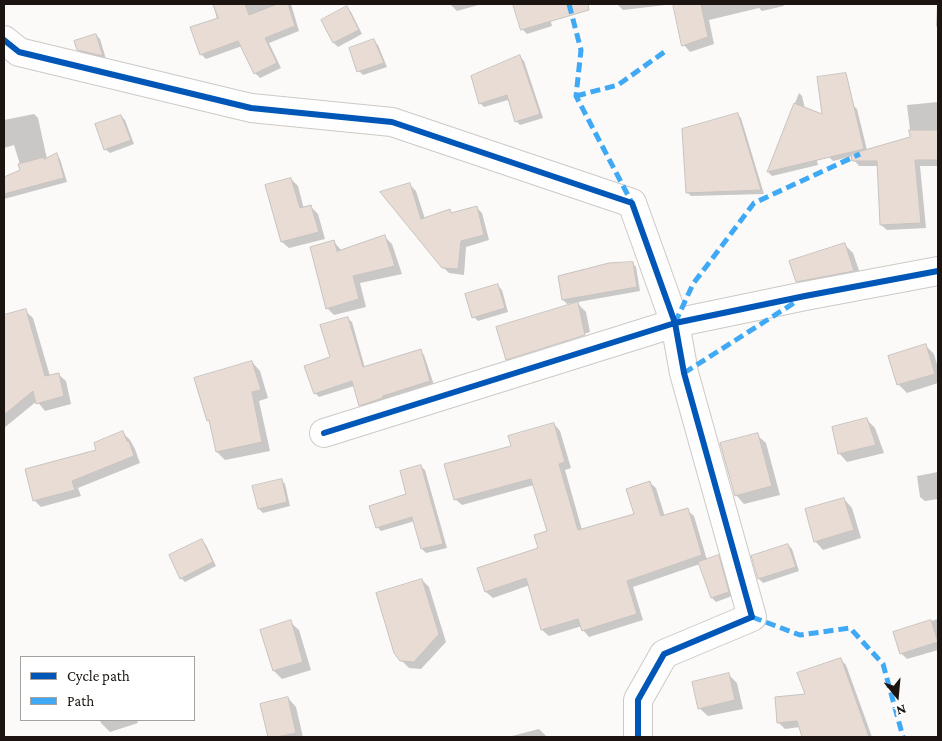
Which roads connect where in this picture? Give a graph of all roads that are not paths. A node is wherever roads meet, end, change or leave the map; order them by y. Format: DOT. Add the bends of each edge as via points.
graph roads {
  1 [pos="4,40"];
  2 [pos="938,271"];
  3 [pos="675,323"];
  4 [pos="324,433"];
  5 [pos="638,737"];
  1 -- 3 [label="street" via="19,52 251,108 392,122 632,202"];
  2 -- 3 [label="street"];
  3 -- 4 [label="street"];
  3 -- 5 [label="street" via="684,373 752,617 664,654 638,700"];
}
